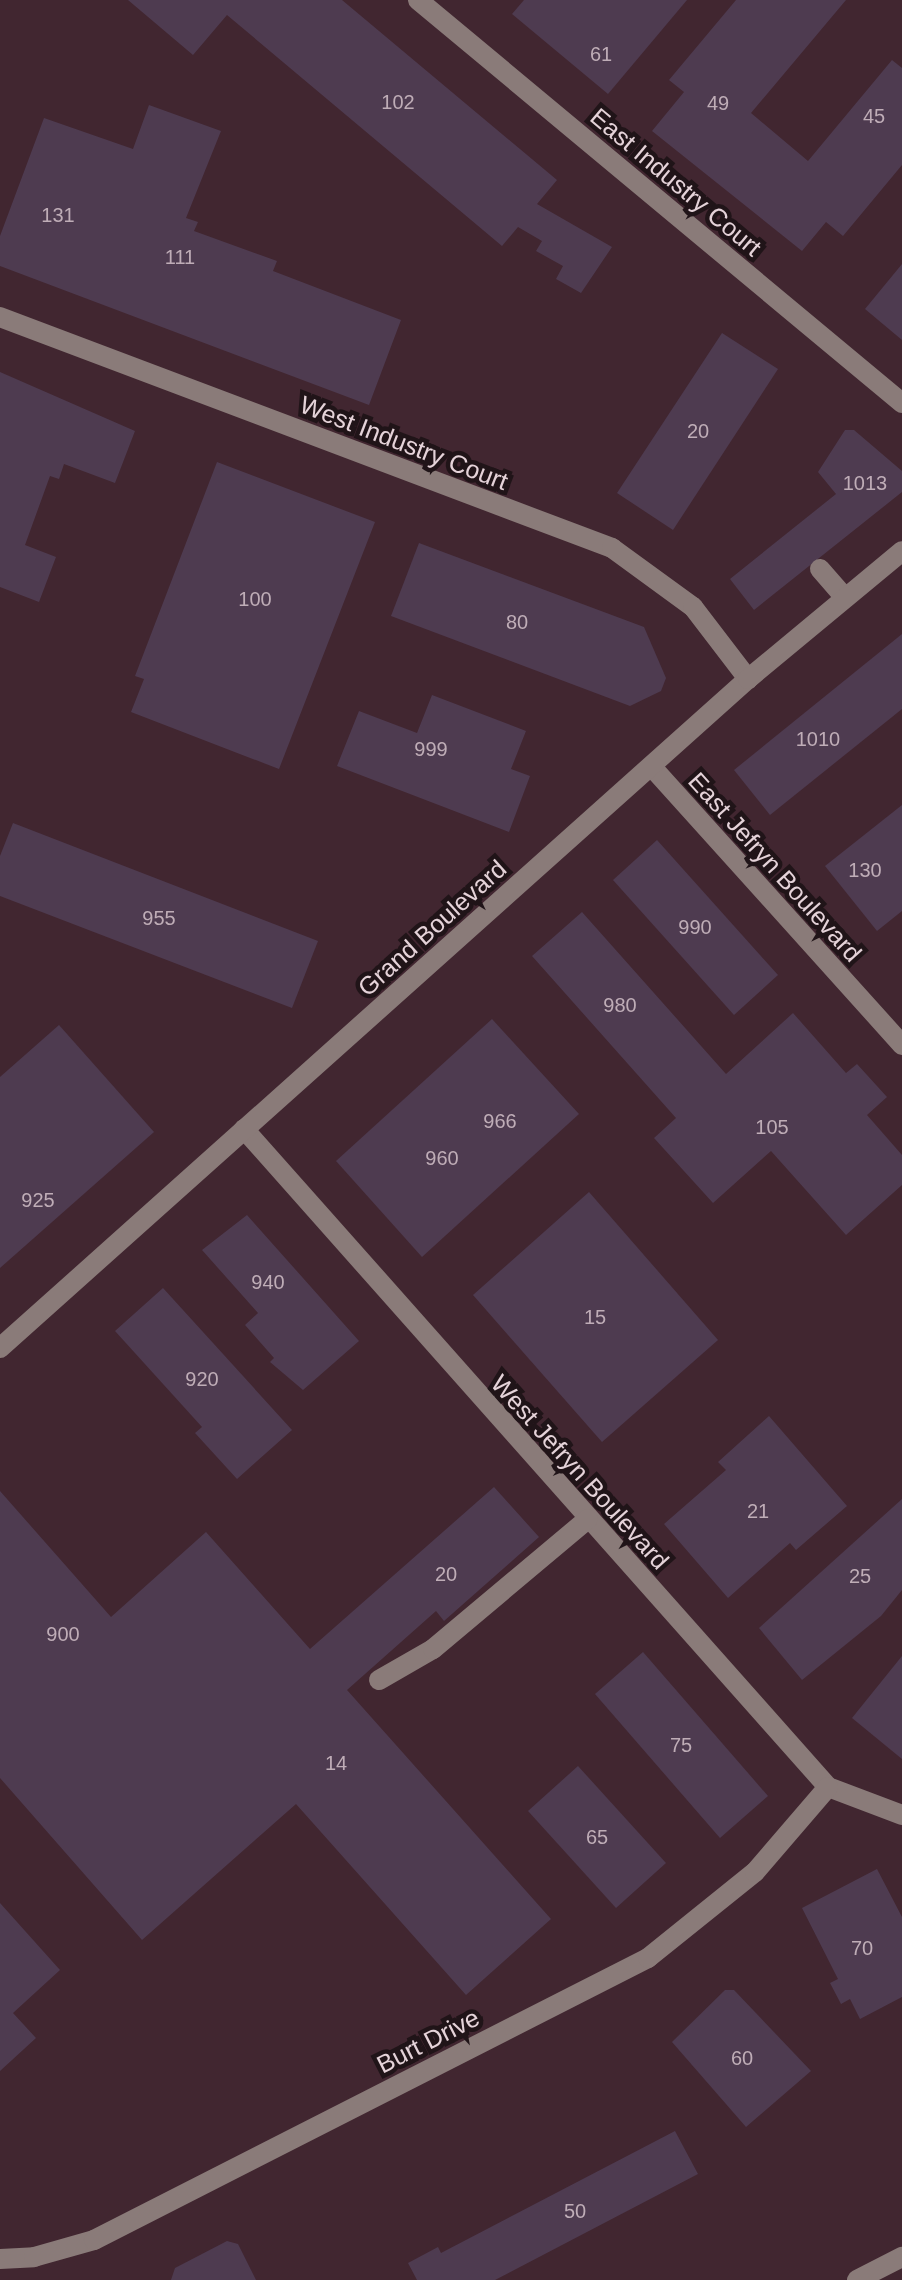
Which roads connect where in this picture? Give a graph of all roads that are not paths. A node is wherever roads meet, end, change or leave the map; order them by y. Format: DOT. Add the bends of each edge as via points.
graph roads {
  1 [pos="418,0"];
  2 [pos="0,317"];
  3 [pos="901,401"];
  4 [pos="902,551"];
  5 [pos="820,568"];
  6 [pos="845,598"];
  7 [pos="748,678"];
  8 [pos="652,767"];
  9 [pos="902,1046"];
  10 [pos="244,1130"];
  11 [pos="0,1348"];
  12 [pos="588,1519"];
  13 [pos="378,1680"];
  14 [pos="828,1787"];
  15 [pos="902,1815"];
  16 [pos="902,2257"];
  17 [pos="0,2259"];
  18 [pos="858,2280"];
  1 -- 3 [label="street, East Industry Court"];
  2 -- 7 [label="street, West Industry Court" via="612,548 693,608"];
  4 -- 6 [label="street, Grand Boulevard"];
  5 -- 6 [label="street"];
  6 -- 7 [label="street, Grand Boulevard"];
  7 -- 8 [label="street, Grand Boulevard"];
  8 -- 9 [label="street, East Jefryn Boulevard"];
  8 -- 10 [label="street, Grand Boulevard"];
  10 -- 11 [label="street, Grand Boulevard"];
  10 -- 12 [label="street, West Jefryn Boulevard"];
  12 -- 13 [label="street" via="433,1649"];
  12 -- 14 [label="street, West Jefryn Boulevard"];
  14 -- 15 [label="street, West Jefryn Boulevard"];
  14 -- 17 [label="street, Burt Drive" via="755,1872 648,1958 94,2240"];
  16 -- 18 [label="street"];
}
